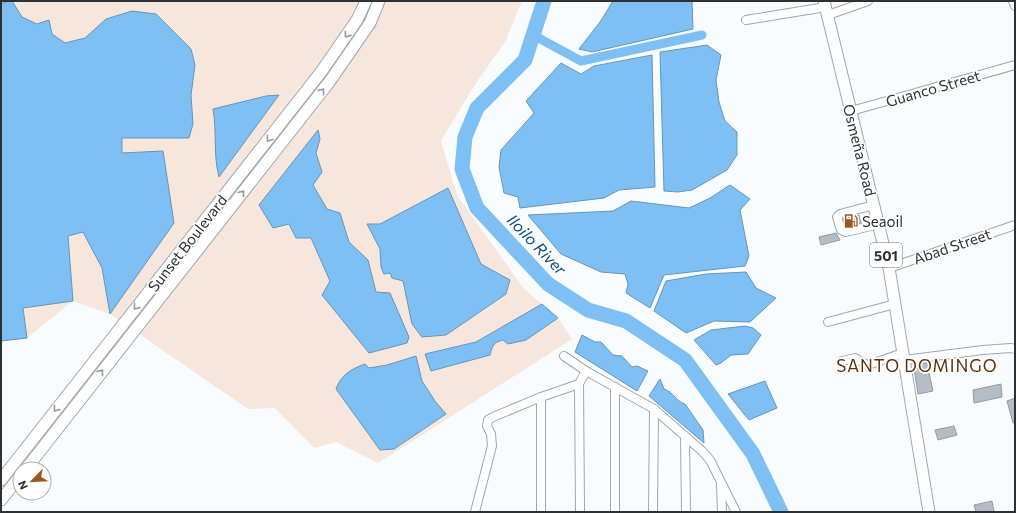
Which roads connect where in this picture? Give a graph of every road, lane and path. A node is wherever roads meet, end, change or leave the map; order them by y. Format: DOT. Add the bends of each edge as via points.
graph roads {
  1 [pos="366,1"];
  2 [pos="379,1"];
  3 [pos="868,1"];
  4 [pos="1013,1"];
  5 [pos="1015,6"];
  6 [pos="826,8"];
  7 [pos="746,20"];
  8 [pos="1015,65"];
  9 [pos="301,98"];
  10 [pos="311,105"];
  11 [pos="851,111"];
  12 [pos="874,205"];
  13 [pos="878,224"];
  14 [pos="1015,225"];
  15 [pos="889,268"];
  16 [pos="895,304"];
  17 [pos="828,322"];
  18 [pos="1015,349"];
  19 [pos="564,356"];
  20 [pos="903,356"];
  21 [pos="842,361"];
  22 [pos="586,371"];
  23 [pos="579,384"];
  24 [pos="615,387"];
  25 [pos="542,397"];
  26 [pos="654,409"];
  27 [pos="685,436"];
  28 [pos="32,461"];
  29 [pos="1,480"];
  30 [pos="721,482"];
  31 [pos="12,486"];
  32 [pos="1,500"];
  33 [pos="475,512"];
  34 [pos="541,512"];
  35 [pos="580,512"];
  36 [pos="615,512"];
  37 [pos="652,512"];
  38 [pos="686,512"];
  39 [pos="722,512"];
  40 [pos="736,512"];
  41 [pos="929,512"];
  1 -- 9 [label="main road, Sunset Boulevard, one-way" via="357,20"];
  10 -- 2 [label="main road, Sunset Boulevard, one-way" via="370,23"];
  3 -- 6 [label="street"];
  4 -- 5 [label="street"];
  6 -- 7 [label="street"];
  6 -- 11 [label="main road, Osmeña Road / 501"];
  8 -- 11 [label="street, Guanco Street"];
  9 -- 10 [label="main road"];
  9 -- 29 [label="main road, Sunset Boulevard, one-way"];
  28 -- 10 [label="main road, Sunset Boulevard, one-way"];
  11 -- 12 [label="main road, Osmeña Road / 501"];
  12 -- 13 [label="main road, Osmeña Road / 501"];
  12 -- 13 [label="street" via="837,217 841,230 846,232"];
  13 -- 15 [label="main road, Osmeña Road / 501"];
  14 -- 15 [label="street, Abad Street"];
  15 -- 16 [label="main road, Osmeña Road / 501"];
  16 -- 17 [label="street"];
  16 -- 20 [label="main road, Osmeña Road / 501"];
  18 -- 20 [label="street"];
  19 -- 22 [label="street"];
  20 -- 21 [label="street" via="868,365 854,358"];
  20 -- 41 [label="main road, Osmeña Road / 501"];
  22 -- 23 [label="street"];
  22 -- 24 [label="street"];
  23 -- 25 [label="street"];
  23 -- 35 [label="street"];
  24 -- 26 [label="street"];
  24 -- 36 [label="street"];
  25 -- 33 [label="street" via="493,417 487,422 492,446"];
  25 -- 34 [label="street"];
  26 -- 27 [label="street"];
  26 -- 37 [label="street"];
  27 -- 30 [label="street" via="706,455"];
  27 -- 38 [label="street"];
  30 -- 39 [label="street"];
  30 -- 40 [label="street"];
  31 -- 32 [label="main road"];
}
